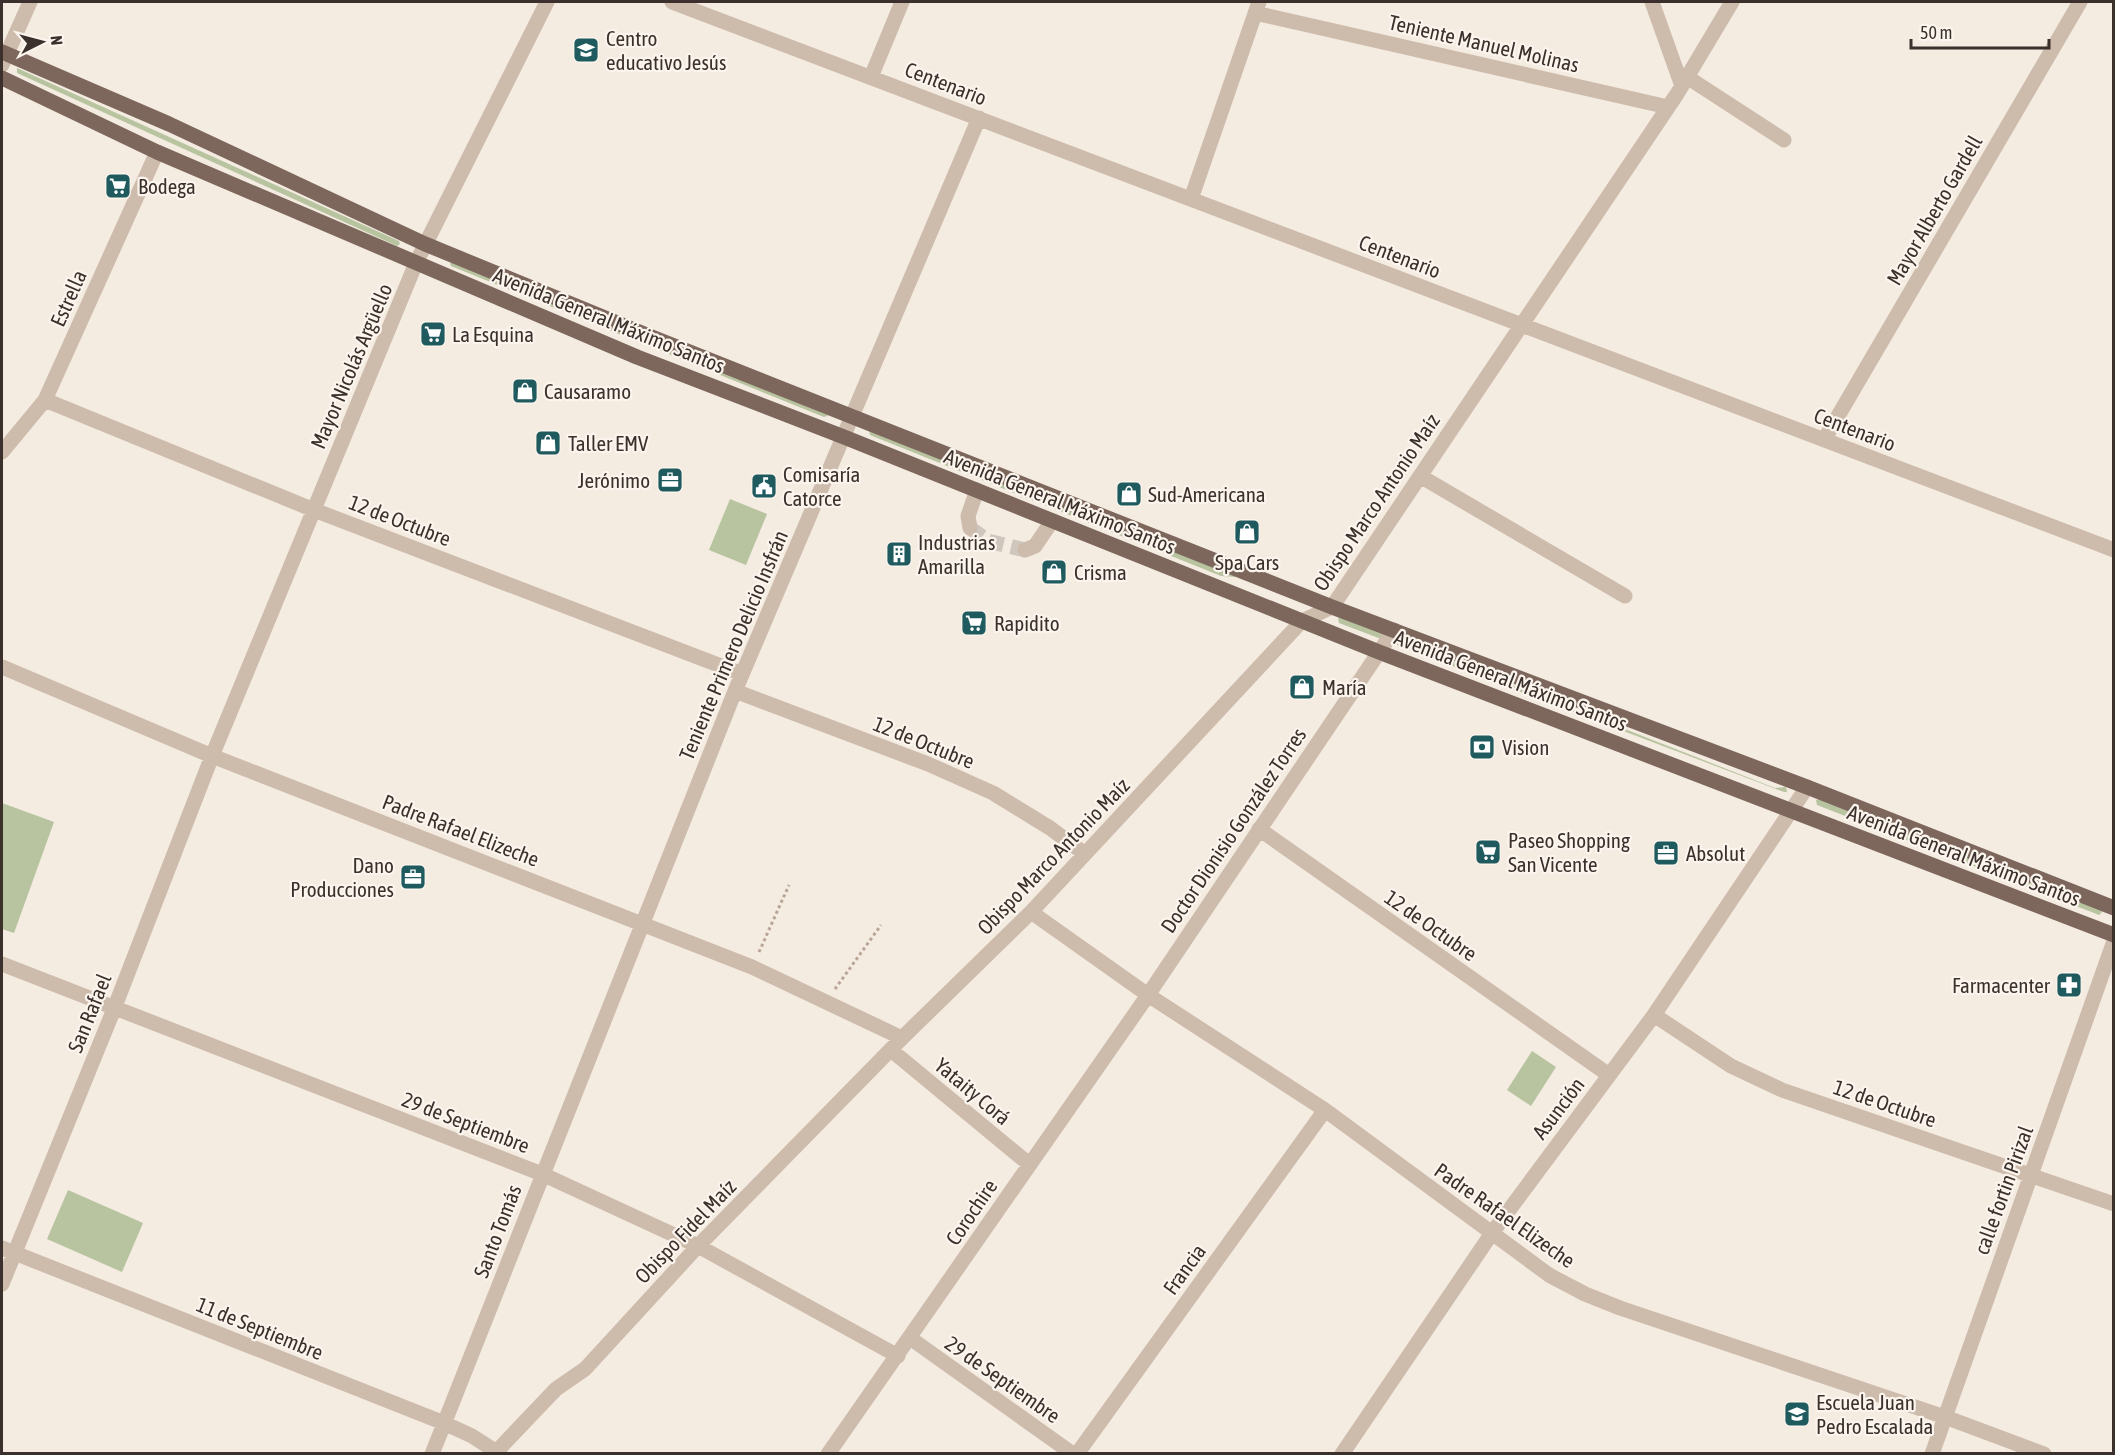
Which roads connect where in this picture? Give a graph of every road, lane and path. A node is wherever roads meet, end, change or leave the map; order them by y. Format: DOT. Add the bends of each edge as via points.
graph roads {
  1 [pos="30,2"];
  2 [pos="547,2"];
  3 [pos="672,2"];
  4 [pos="902,2"];
  5 [pos="1652,2"];
  6 [pos="1732,2"];
  7 [pos="2080,2"];
  8 [pos="1257,7"];
  9 [pos="3,57"];
  10 [pos="871,77"];
  11 [pos="2,78"];
  12 [pos="1684,82"];
  13 [pos="1668,107"];
  14 [pos="979,118"];
  15 [pos="1784,140"];
  16 [pos="157,153"];
  17 [pos="1191,199"];
  18 [pos="425,244"];
  19 [pos="417,263"];
  20 [pos="1522,324"];
  21 [pos="45,400"];
  22 [pos="852,417"];
  23 [pos="844,437"];
  24 [pos="1824,440"];
  25 [pos="2,452"];
  26 [pos="1420,476"];
  27 [pos="977,490"];
  28 [pos="314,510"];
  29 [pos="1052,521"];
  30 [pos="970,528"];
  31 [pos="1025,550"];
  32 [pos="2114,550"];
  33 [pos="1625,596"];
  34 [pos="1332,606"];
  35 [pos="1302,621"];
  36 [pos="1394,630"];
  37 [pos="1379,652"];
  38 [pos="2,667"];
  39 [pos="742,674"];
  40 [pos="735,691"];
  41 [pos="212,756"];
  42 [pos="1806,787"];
  43 [pos="1789,811"];
  44 [pos="1259,829"];
  45 [pos="1085,854"];
  46 [pos="789,885"];
  47 [pos="2114,908"];
  48 [pos="1031,912"];
  49 [pos="644,924"];
  50 [pos="881,925"];
  51 [pos="2114,935"];
  52 [pos="2114,941"];
  53 [pos="2,964"];
  54 [pos="752,967"];
  55 [pos="1148,995"];
  56 [pos="826,1002"];
  57 [pos="114,1009"];
  58 [pos="1654,1015"];
  59 [pos="902,1038"];
  60 [pos="891,1050"];
  61 [pos="1609,1075"];
  62 [pos="1325,1110"];
  63 [pos="1029,1164"];
  64 [pos="542,1174"];
  65 [pos="2031,1176"];
  66 [pos="2114,1204"];
  67 [pos="1492,1233"];
  68 [pos="698,1245"];
  69 [pos="8,1250"];
  70 [pos="2,1284"];
  71 [pos="910,1338"];
  72 [pos="898,1356"];
  73 [pos="1945,1417"];
  74 [pos="444,1423"];
  75 [pos="498,1452"];
  76 [pos="432,1454"];
  77 [pos="828,1454"];
  78 [pos="1075,1454"];
  79 [pos="1342,1454"];
  80 [pos="1932,1454"];
  81 [pos="2044,1454"];
  1 -- 9 [label="street"];
  2 -- 18 [label="street, Mayor Nicolás Argüello"];
  3 -- 10 [label="street, Centenario"];
  4 -- 10 [label="street"];
  5 -- 12 [label="street"];
  6 -- 12 [label="street, Obispo Marco Antonio Maíz"];
  7 -- 24 [label="street, Mayor Alberto Gardell"];
  8 -- 13 [label="street, Teniente Manuel Molinas"];
  8 -- 17 [label="street"];
  9 -- 18 [label="main road, Avenida General Máximo Santos" via="170,124"];
  10 -- 14 [label="street, Centenario"];
  11 -- 16 [label="main road, Avenida General Máximo Santos"];
  12 -- 13 [label="street, Obispo Marco Antonio Maíz"];
  12 -- 15 [label="street"];
  13 -- 20 [label="street, Obispo Marco Antonio Maíz"];
  14 -- 17 [label="street, Centenario"];
  14 -- 22 [label="street, Teniente Primero Delicio Insfrán"];
  16 -- 19 [label="main road, Avenida General Máximo Santos"];
  16 -- 21 [label="street, Estrella"];
  17 -- 20 [label="street, Centenario"];
  18 -- 19 [label="street, Mayor Nicolás Argüello"];
  18 -- 22 [label="main road, Avenida General Máximo Santos"];
  19 -- 23 [label="main road, Avenida General Máximo Santos" via="637,357"];
  19 -- 28 [label="street, Mayor Nicolás Argüello"];
  20 -- 24 [label="street, Centenario"];
  20 -- 26 [label="street, Obispo Marco Antonio Maíz"];
  21 -- 25 [label="street, Estrella"];
  21 -- 28 [label="street, 12 de Octubre"];
  22 -- 23 [label="street, Teniente Primero Delicio Insfrán"];
  22 -- 34 [label="main road, Avenida General Máximo Santos"];
  23 -- 27 [label="main road, Avenida General Máximo Santos"];
  23 -- 39 [label="street, Teniente Primero Delicio Insfrán"];
  24 -- 32 [label="street, Centenario"];
  26 -- 33 [label="street"];
  26 -- 34 [label="street, Obispo Marco Antonio Maíz"];
  27 -- 29 [label="main road, Avenida General Máximo Santos"];
  27 -- 30 [label="street" via="968,516"];
  28 -- 39 [label="street, 12 de Octubre"];
  28 -- 41 [label="street, Mayor Nicolás Argüello"];
  29 -- 31 [label="street" via="1035,546"];
  29 -- 35 [label="main road, Avenida General Máximo Santos"];
  34 -- 35 [label="street, Obispo Marco Antonio Maíz"];
  34 -- 36 [label="main road, Avenida General Máximo Santos"];
  35 -- 37 [label="main road, Avenida General Máximo Santos"];
  35 -- 45 [label="street, Obispo Marco Antonio Maíz"];
  36 -- 37 [label="street, Doctor Dionisio González Torres"];
  36 -- 42 [label="main road, Avenida General Máximo Santos"];
  37 -- 43 [label="main road, Avenida General Máximo Santos"];
  37 -- 44 [label="street, Doctor Dionisio González Torres"];
  38 -- 41 [label="street, Padre Rafael Elizeche"];
  39 -- 40 [label="street, Teniente Primero Delicio Insfrán"];
  40 -- 45 [label="street, 12 de Octubre" via="928,764 993,793"];
  40 -- 49 [label="street, Teniente Primero Delicio Insfrán"];
  41 -- 49 [label="street, Padre Rafael Elizeche"];
  41 -- 57 [label="street, San Rafael"];
  42 -- 43 [label="street, Asunción"];
  42 -- 47 [label="main road, Avenida General Máximo Santos"];
  43 -- 51 [label="main road, Avenida General Máximo Santos"];
  43 -- 58 [label="street, Asunción"];
  44 -- 55 [label="street, Doctor Dionisio González Torres"];
  44 -- 61 [label="street, 12 de Octubre"];
  45 -- 48 [label="street, Obispo Marco Antonio Maíz"];
  46 -- 54 [label="path"];
  48 -- 55 [label="street, Padre Rafael Elizeche"];
  48 -- 59 [label="street, Obispo Marco Antonio Maíz"];
  49 -- 54 [label="street, Padre Rafael Elizeche"];
  49 -- 64 [label="street, Santo Tomás"];
  50 -- 56 [label="path"];
  52 -- 65 [label="street, calle fortin Pirizal"];
  53 -- 57 [label="street, 29 de Septiembre"];
  54 -- 56 [label="street, Padre Rafael Elizeche"];
  55 -- 62 [label="street, Padre Rafael Elizeche"];
  55 -- 63 [label="street, Corochire"];
  56 -- 59 [label="street, Padre Rafael Elizeche"];
  57 -- 64 [label="street, 29 de Septiembre"];
  57 -- 69 [label="street, San Rafael"];
  58 -- 61 [label="street, Asunción"];
  58 -- 65 [label="street, 12 de Octubre" via="1731,1066 1782,1090"];
  59 -- 60 [label="street, Obispo Fidel Maíz"];
  60 -- 63 [label="street, Yataity Corá"];
  60 -- 68 [label="street, Obispo Fidel Maíz"];
  61 -- 67 [label="street, Asunción"];
  62 -- 67 [label="street, Padre Rafael Elizeche"];
  62 -- 78 [label="street, Francia"];
  63 -- 71 [label="street, Corochire"];
  64 -- 68 [label="street, 29 de Septiembre"];
  64 -- 74 [label="street, Santo Tomás"];
  65 -- 66 [label="street, 12 de Octubre"];
  65 -- 73 [label="street, calle fortin Pirizal"];
  67 -- 73 [label="street, Padre Rafael Elizeche" via="1549,1275 1585,1294"];
  67 -- 79 [label="street, Asunción"];
  68 -- 72 [label="street, 29 de Septiembre"];
  68 -- 75 [label="street, Obispo Fidel Maíz" via="585,1369 556,1389"];
  69 -- 70 [label="street, San Rafael"];
  69 -- 74 [label="street, 11 de Septiembre"];
  71 -- 72 [label="street, Corochire"];
  71 -- 78 [label="street, 29 de Septiembre"];
  72 -- 77 [label="street, Corochire"];
  73 -- 80 [label="street, calle fortin Pirizal"];
  73 -- 81 [label="street, Padre Rafael Elizeche"];
  74 -- 75 [label="street, 11 de Septiembre"];
  74 -- 76 [label="street, Santo Tomás"];
}
